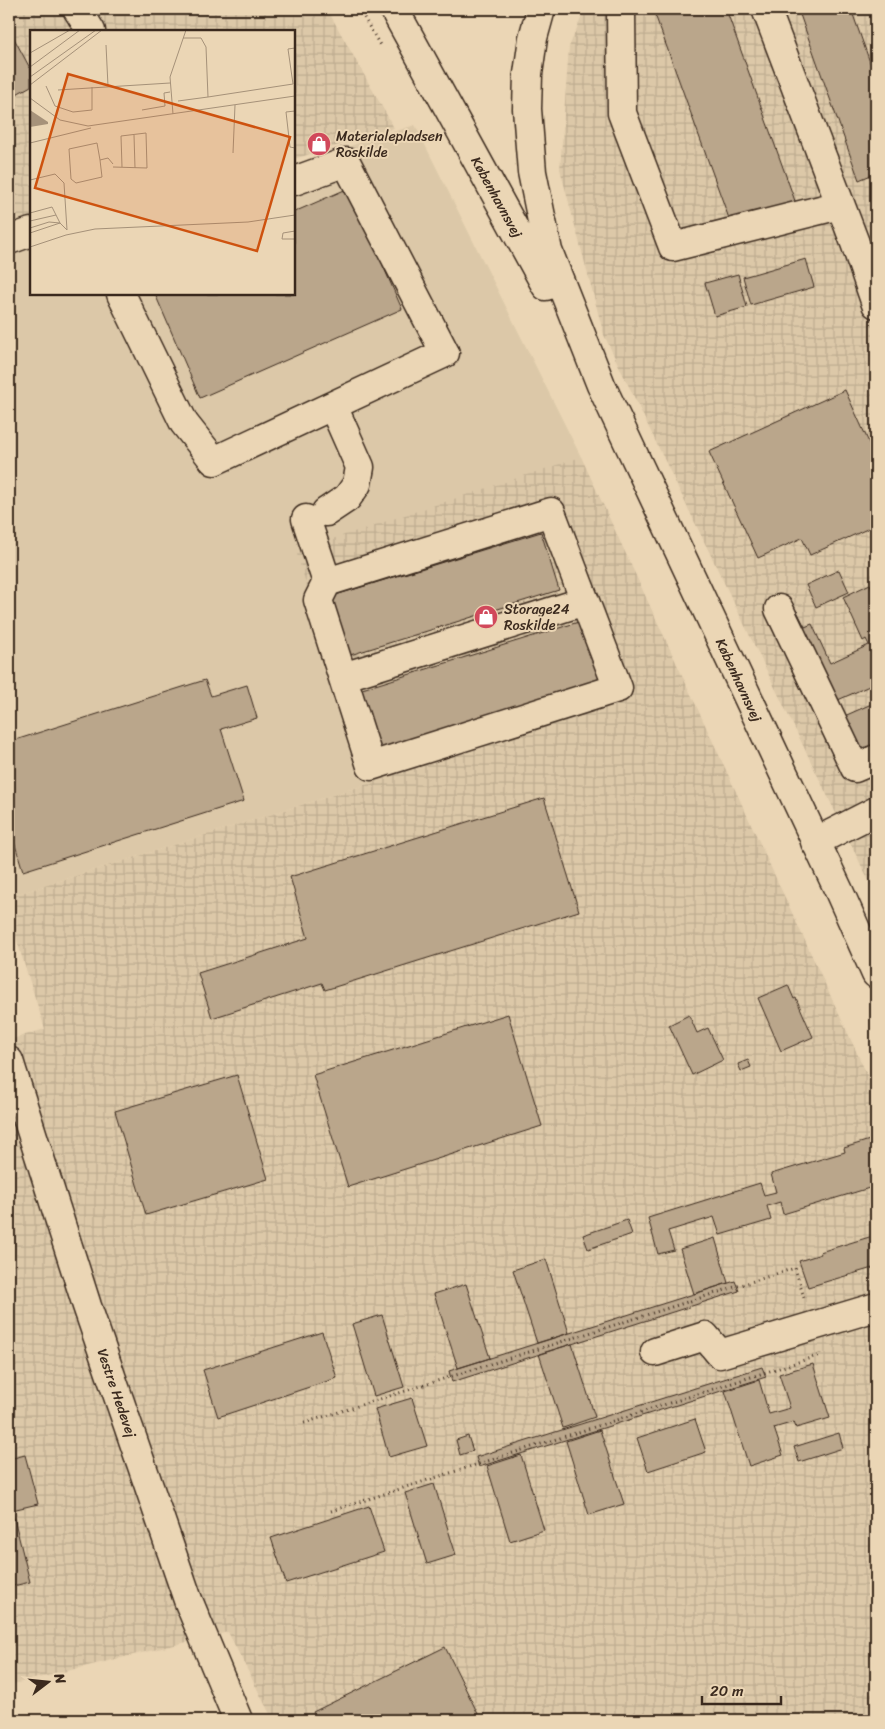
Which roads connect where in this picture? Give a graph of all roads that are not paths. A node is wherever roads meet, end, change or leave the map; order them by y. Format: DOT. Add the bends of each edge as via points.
graph roads {
  1 [pos="77,9"];
  2 [pos="394,9"];
  3 [pos="541,9"];
  4 [pos="621,9"];
  5 [pos="766,9"];
  6 [pos="89,30"];
  7 [pos="295,181"];
  8 [pos="840,205"];
  9 [pos="30,232"];
  10 [pos="9,240"];
  11 [pos="121,295"];
  12 [pos="876,304"];
  13 [pos="601,385"];
  14 [pos="333,406"];
  15 [pos="327,582"];
  16 [pos="585,601"];
  17 [pos="779,609"];
  18 [pos="343,677"];
  19 [pos="876,759"];
  20 [pos="876,811"];
  21 [pos="815,842"];
  22 [pos="876,974"];
  23 [pos="9,1061"];
  24 [pos="876,1307"];
  25 [pos="655,1352"];
  26 [pos="238,1720"];
  1 -- 6 [label="main road"];
  2 -- 13 [label="main road, Københavnsvej"];
  3 -- 13 [label="main road, Københavnsvej" via="528,74 532,172 548,251"];
  4 -- 8 [label="main road" via="622,113 673,247"];
  5 -- 8 [label="main road"];
  7 -- 14 [label="main road" via="346,162 445,353"];
  8 -- 12 [label="main road"];
  9 -- 10 [label="main road"];
  11 -- 14 [label="main road" via="184,423 214,462"];
  13 -- 21 [label="main road, Københavnsvej"];
  14 -- 15 [label="main road" via="360,467 357,484 347,498 316,516"];
  15 -- 16 [label="main road" via="551,512"];
  15 -- 18 [label="main road" via="318,600"];
  16 -- 18 [label="main road"];
  16 -- 18 [label="main road" via="618,688 371,766"];
  17 -- 19 [label="main road" via="855,768"];
  20 -- 21 [label="main road"];
  21 -- 22 [label="main road, Københavnsvej"];
  23 -- 26 [label="main road, Vestre Hedevej" via="98,1340 188,1600"];
  24 -- 25 [label="main road" via="720,1354 705,1336"];
}
